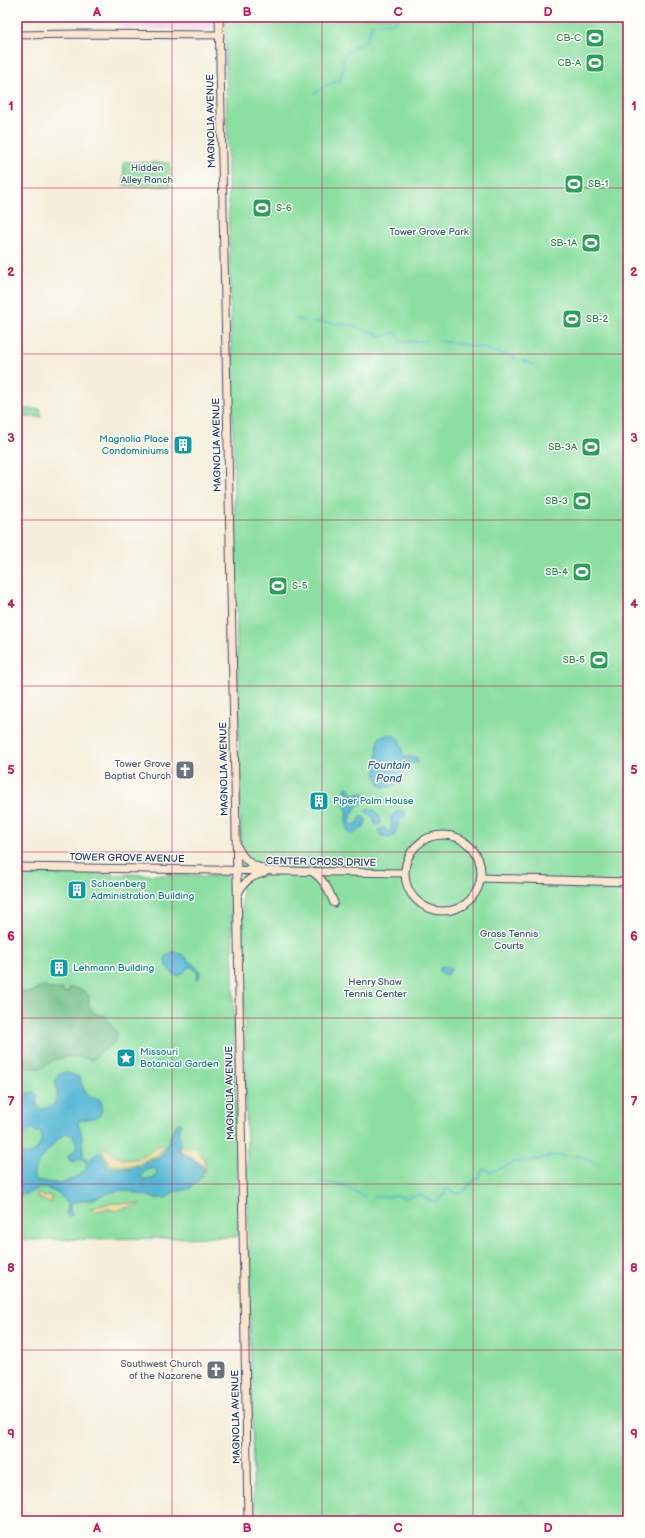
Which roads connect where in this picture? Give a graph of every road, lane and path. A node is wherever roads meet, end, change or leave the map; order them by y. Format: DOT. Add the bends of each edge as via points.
graph roads {
  1 [pos="219,17"];
  2 [pos="17,35"];
  3 [pos="220,35"];
  4 [pos="236,843"];
  5 [pos="17,867"];
  6 [pos="236,870"];
  7 [pos="270,871"];
  8 [pos="311,871"];
  9 [pos="404,873"];
  10 [pos="481,878"];
  11 [pos="628,881"];
  12 [pos="619,882"];
  13 [pos="628,886"];
  14 [pos="237,898"];
  15 [pos="334,903"];
  16 [pos="248,1521"];
  1 -- 3 [label="street, MAGNOLIA AVENUE"];
  2 -- 3 [label="street"];
  3 -- 4 [label="street, MAGNOLIA AVENUE"];
  4 -- 6 [label="street, MAGNOLIA AVENUE"];
  4 -- 7 [label="street" via="241,854 250,863"];
  5 -- 6 [label="street, TOWER GROVE AVENUE"];
  6 -- 7 [label="street, CENTER CROSS DRIVE"];
  6 -- 14 [label="street, MAGNOLIA AVENUE"];
  7 -- 8 [label="street, CENTER CROSS DRIVE"];
  7 -- 14 [label="street" via="248,880"];
  8 -- 9 [label="street, CENTER CROSS DRIVE"];
  8 -- 15 [label="street" via="320,878"];
  9 -- 10 [label="street" via="408,890 416,901 430,910 443,912 457,909 468,902 476,892"];
  9 -- 10 [label="street" via="408,858 417,845 430,837 446,835 460,839 472,848 479,861"];
  10 -- 12 [label="street"];
  11 -- 12 [label="street"];
  12 -- 13 [label="street"];
  14 -- 16 [label="street, MAGNOLIA AVENUE"];
}
